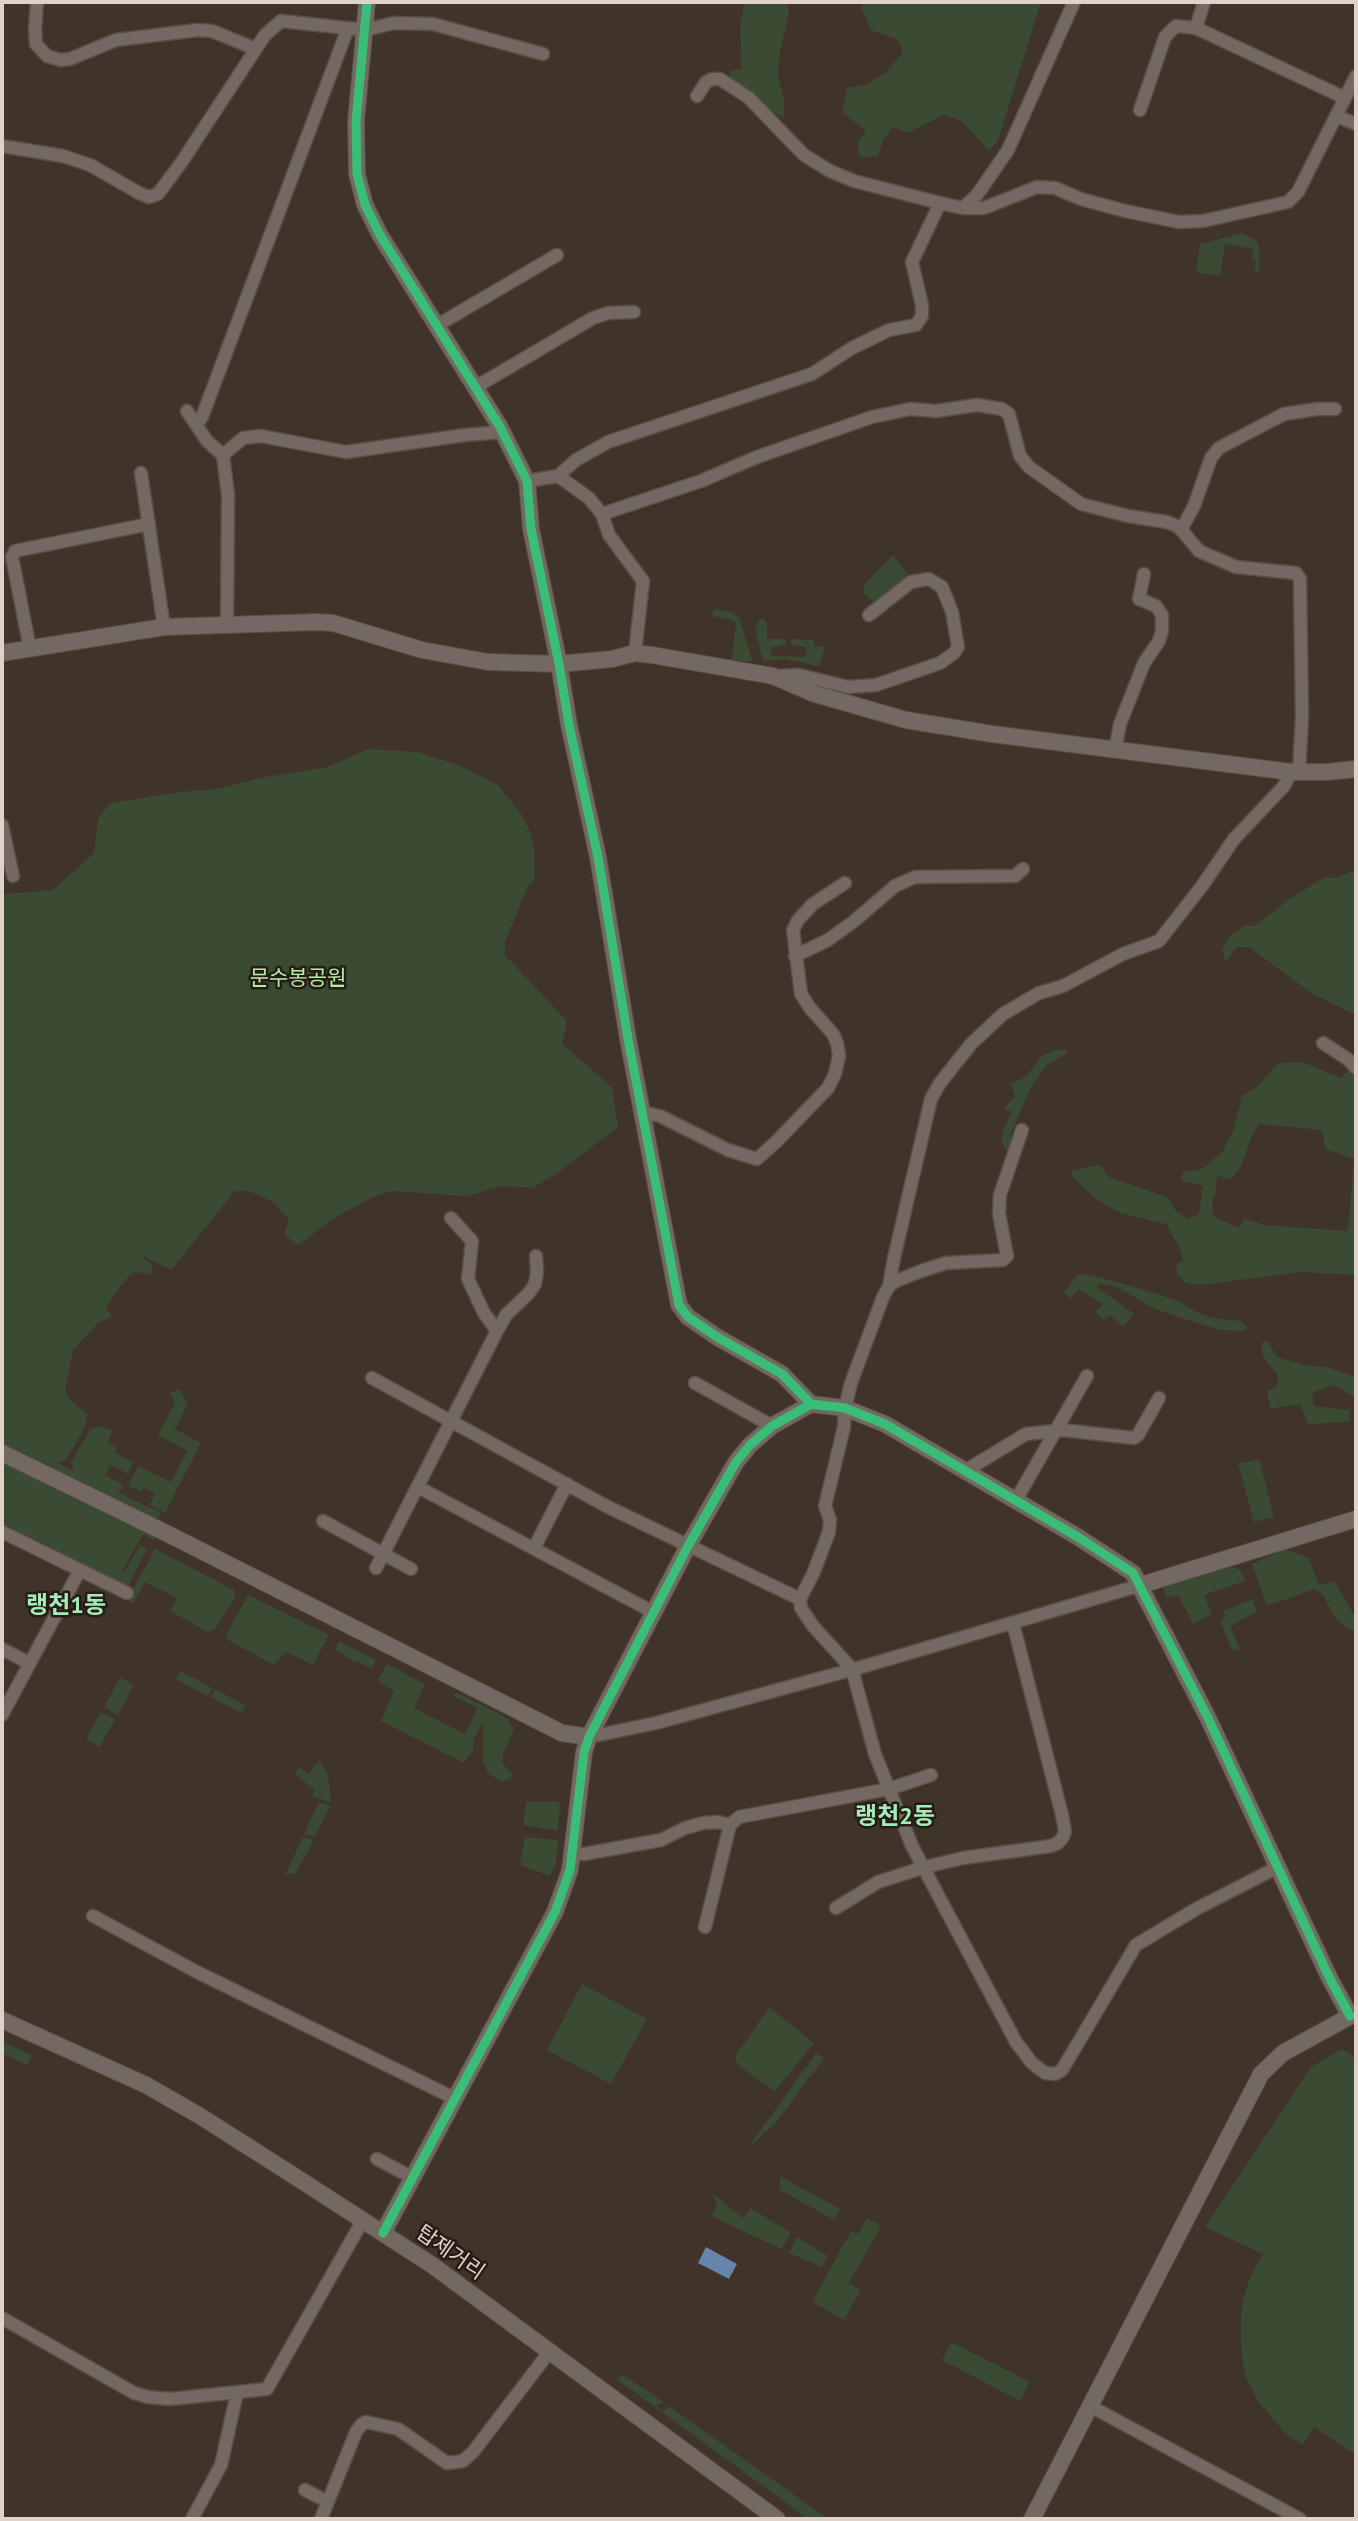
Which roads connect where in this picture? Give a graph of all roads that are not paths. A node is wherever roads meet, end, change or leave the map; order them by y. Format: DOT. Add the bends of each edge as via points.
graph roads {
  1 [pos="37,2"];
  2 [pos="367,2"];
  3 [pos="1074,2"];
  4 [pos="1204,2"];
  5 [pos="348,28"];
  6 [pos="1196,28"];
  7 [pos="365,30"];
  8 [pos="256,49"];
  9 [pos="543,54"];
  10 [pos="1356,76"];
  11 [pos="697,96"];
  12 [pos="1345,98"];
  13 [pos="1140,110"];
  14 [pos="1336,116"];
  15 [pos="1356,124"];
  16 [pos="2,146"];
  17 [pos="940,203"];
  18 [pos="963,208"];
  19 [pos="557,255"];
  20 [pos="634,312"];
  21 [pos="436,326"];
  22 [pos="474,387"];
  23 [pos="1335,409"];
  24 [pos="187,411"];
  25 [pos="196,425"];
  26 [pos="503,432"];
  27 [pos="223,455"];
  28 [pos="141,473"];
  29 [pos="558,476"];
  30 [pos="527,481"];
  31 [pos="602,514"];
  32 [pos="149,524"];
  33 [pos="1181,530"];
  34 [pos="1144,573"];
  35 [pos="869,614"];
  36 [pos="227,623"];
  37 [pos="164,627"];
  38 [pos="30,649"];
  39 [pos="2,653"];
  40 [pos="635,653"];
  41 [pos="559,664"];
  42 [pos="773,676"];
  43 [pos="1115,750"];
  44 [pos="1356,769"];
  45 [pos="1295,772"];
  46 [pos="2,825"];
  47 [pos="1023,869"];
  48 [pos="13,876"];
  49 [pos="845,883"];
  50 [pos="795,956"];
  51 [pos="1323,1043"];
  52 [pos="1356,1068"];
  53 [pos="642,1112"];
  54 [pos="1022,1130"];
  55 [pos="451,1218"];
  56 [pos="536,1256"];
  57 [pos="889,1286"];
  58 [pos="497,1331"];
  59 [pos="1087,1376"];
  60 [pos="372,1378"];
  61 [pos="695,1383"];
  62 [pos="1159,1398"];
  63 [pos="811,1404"];
  64 [pos="845,1408"];
  65 [pos="452,1422"];
  66 [pos="772,1426"];
  67 [pos="1056,1431"];
  68 [pos="2,1452"];
  69 [pos="965,1471"];
  70 [pos="567,1484"];
  71 [pos="418,1487"];
  72 [pos="1016,1500"];
  73 [pos="1356,1519"];
  74 [pos="323,1521"];
  75 [pos="2,1532"];
  76 [pos="688,1546"];
  77 [pos="534,1548"];
  78 [pos="383,1553"];
  79 [pos="376,1568"];
  80 [pos="411,1569"];
  81 [pos="80,1570"];
  82 [pos="1141,1585"];
  83 [pos="127,1594"];
  84 [pos="800,1599"];
  85 [pos="653,1612"];
  86 [pos="1013,1623"];
  87 [pos="2,1649"];
  88 [pos="29,1663"];
  89 [pos="852,1669"];
  90 [pos="2,1715"];
  91 [pos="589,1737"];
  92 [pos="931,1775"];
  93 [pos="889,1789"];
  94 [pos="730,1825"];
  95 [pos="572,1854"];
  96 [pos="925,1867"];
  97 [pos="1278,1867"];
  98 [pos="836,1908"];
  99 [pos="93,1916"];
  100 [pos="705,1927"];
  101 [pos="1353,2015"];
  102 [pos="2,2020"];
  103 [pos="456,2099"];
  104 [pos="377,2160"];
  105 [pos="413,2178"];
  106 [pos="363,2220"];
  107 [pos="383,2233"];
  108 [pos="2,2318"];
  109 [pos="550,2351"];
  110 [pos="237,2393"];
  111 [pos="1090,2406"];
  112 [pos="304,2490"];
  113 [pos="328,2502"];
  114 [pos="192,2519"];
  115 [pos="321,2519"];
  116 [pos="777,2519"];
  117 [pos="1032,2519"];
  118 [pos="1300,2519"];
  1 -- 8 [label="street" via="36,44 61,60 116,40 198,30"];
  2 -- 7 [label="street"];
  3 -- 18 [label="street" via="1008,150"];
  4 -- 6 [label="street"];
  5 -- 7 [label="street"];
  5 -- 8 [label="street" via="281,21"];
  5 -- 25 [label="street"];
  6 -- 12 [label="street"];
  6 -- 13 [label="street" via="1177,26 1165,37"];
  7 -- 9 [label="street" via="394,23 433,24"];
  7 -- 21 [label="street" via="356,121 357,174 380,235"];
  8 -- 16 [label="street" via="158,194 149,197 63,156"];
  10 -- 12 [label="street"];
  11 -- 17 [label="street" via="706,82 720,79 749,98 804,155 830,171"];
  12 -- 14 [label="street"];
  14 -- 15 [label="street"];
  14 -- 18 [label="street" via="1298,192 1288,202 1206,221 1179,222 1038,187 984,208"];
  17 -- 18 [label="street"];
  17 -- 29 [label="street" via="912,262 922,305 916,325 889,330 812,374 608,442"];
  19 -- 21 [label="street"];
  20 -- 22 [label="street" via="593,318"];
  21 -- 22 [label="street"];
  22 -- 26 [label="street"];
  23 -- 33 [label="street" via="1284,414 1219,448"];
  24 -- 25 [label="street"];
  25 -- 27 [label="street"];
  26 -- 27 [label="street" via="346,452 261,436 243,438"];
  26 -- 30 [label="street"];
  27 -- 36 [label="street" via="229,495"];
  28 -- 32 [label="street"];
  29 -- 30 [label="street"];
  29 -- 31 [label="street" via="589,498"];
  30 -- 41 [label="street" via="531,529"];
  31 -- 33 [label="street" via="872,417 909,409 936,411 977,405 1009,414 1020,456 1081,504 1167,522"];
  31 -- 40 [label="street" via="609,536 643,581"];
  32 -- 37 [label="street"];
  32 -- 38 [label="street" via="15,551 12,556"];
  33 -- 45 [label="street" via="1199,551 1236,568 1289,571 1300,579 1302,718"];
  34 -- 43 [label="street" via="1139,600 1156,606 1162,615 1162,631 1144,663"];
  35 -- 42 [label="street" via="911,582 929,579 942,587 958,647 940,663 876,685 848,687 799,675"];
  36 -- 37 [label="street"];
  36 -- 41 [label="street" via="332,623 409,647 488,662"];
  37 -- 38 [label="street"];
  38 -- 39 [label="street"];
  40 -- 41 [label="street"];
  40 -- 42 [label="street"];
  41 -- 53 [label="street"];
  42 -- 43 [label="street" via="812,693 906,720"];
  43 -- 45 [label="street"];
  44 -- 45 [label="street"];
  45 -- 57 [label="street" via="1234,839 1159,941 1003,1014 940,1083 931,1099"];
  46 -- 48 [label="street"];
  47 -- 50 [label="street" via="1015,876 915,877 895,886 828,940"];
  49 -- 50 [label="street" via="798,920 793,930"];
  50 -- 53 [label="street" via="802,993 834,1034 839,1056 828,1088 776,1142 757,1159"];
  51 -- 52 [label="street"];
  53 -- 63 [label="street" via="679,1305 717,1337 782,1374"];
  54 -- 57 [label="street" via="1000,1195 1007,1256 1003,1260 946,1263"];
  55 -- 58 [label="street" via="472,1241 468,1279"];
  56 -- 58 [label="street" via="535,1284"];
  57 -- 64 [label="street"];
  58 -- 65 [label="street"];
  59 -- 67 [label="street"];
  60 -- 65 [label="street"];
  61 -- 66 [label="street"];
  62 -- 67 [label="street" via="1134,1438"];
  63 -- 64 [label="street"];
  63 -- 66 [label="street"];
  64 -- 69 [label="street" via="885,1424"];
  64 -- 84 [label="street" via="825,1506 829,1532"];
  65 -- 70 [label="street"];
  65 -- 71 [label="street"];
  66 -- 76 [label="street" via="736,1462"];
  67 -- 69 [label="street" via="1026,1434"];
  67 -- 72 [label="street"];
  68 -- 91 [label="street" via="562,1733"];
  69 -- 72 [label="street"];
  70 -- 76 [label="street"];
  70 -- 77 [label="street"];
  71 -- 77 [label="street"];
  71 -- 78 [label="street"];
  72 -- 82 [label="street" via="1118,1561"];
  73 -- 82 [label="street"];
  74 -- 78 [label="street"];
  75 -- 81 [label="street"];
  76 -- 84 [label="street"];
  76 -- 85 [label="street"];
  77 -- 85 [label="street"];
  78 -- 79 [label="street"];
  78 -- 80 [label="street"];
  81 -- 83 [label="street"];
  81 -- 88 [label="street"];
  82 -- 86 [label="street"];
  82 -- 97 [label="street"];
  84 -- 89 [label="street" via="813,1626"];
  85 -- 91 [label="street"];
  86 -- 89 [label="street"];
  86 -- 96 [label="street" via="1062,1815 1063,1837 1051,1846"];
  87 -- 88 [label="street"];
  88 -- 90 [label="street"];
  89 -- 91 [label="street"];
  89 -- 93 [label="street"];
  91 -- 95 [label="street"];
  92 -- 93 [label="street"];
  93 -- 94 [label="street" via="739,1817"];
  93 -- 96 [label="street"];
  94 -- 95 [label="street" via="703,1823 662,1840"];
  94 -- 100 [label="street"];
  95 -- 103 [label="street" via="555,1912"];
  96 -- 97 [label="street" via="1016,2042 1032,2063 1055,2074 1062,2070 1136,1945"];
  96 -- 98 [label="street" via="878,1882"];
  97 -- 101 [label="street"];
  99 -- 103 [label="street"];
  101 -- 111 [label="street" via="1283,2053 1261,2074"];
  102 -- 106 [label="street, 탑제거리" via="146,2085"];
  103 -- 105 [label="street"];
  104 -- 105 [label="street"];
  105 -- 107 [label="street"];
  106 -- 107 [label="street, 탑제거리"];
  106 -- 110 [label="street" via="272,2383 267,2389"];
  107 -- 109 [label="street, 탑제거리"];
  108 -- 110 [label="street" via="148,2398"];
  109 -- 113 [label="street" via="463,2461 447,2463 398,2429 366,2422 361,2425"];
  109 -- 116 [label="street, 탑제거리"];
  110 -- 114 [label="street" via="221,2465"];
  111 -- 117 [label="street"];
  111 -- 118 [label="street"];
  112 -- 113 [label="street"];
  113 -- 115 [label="street"];
}
